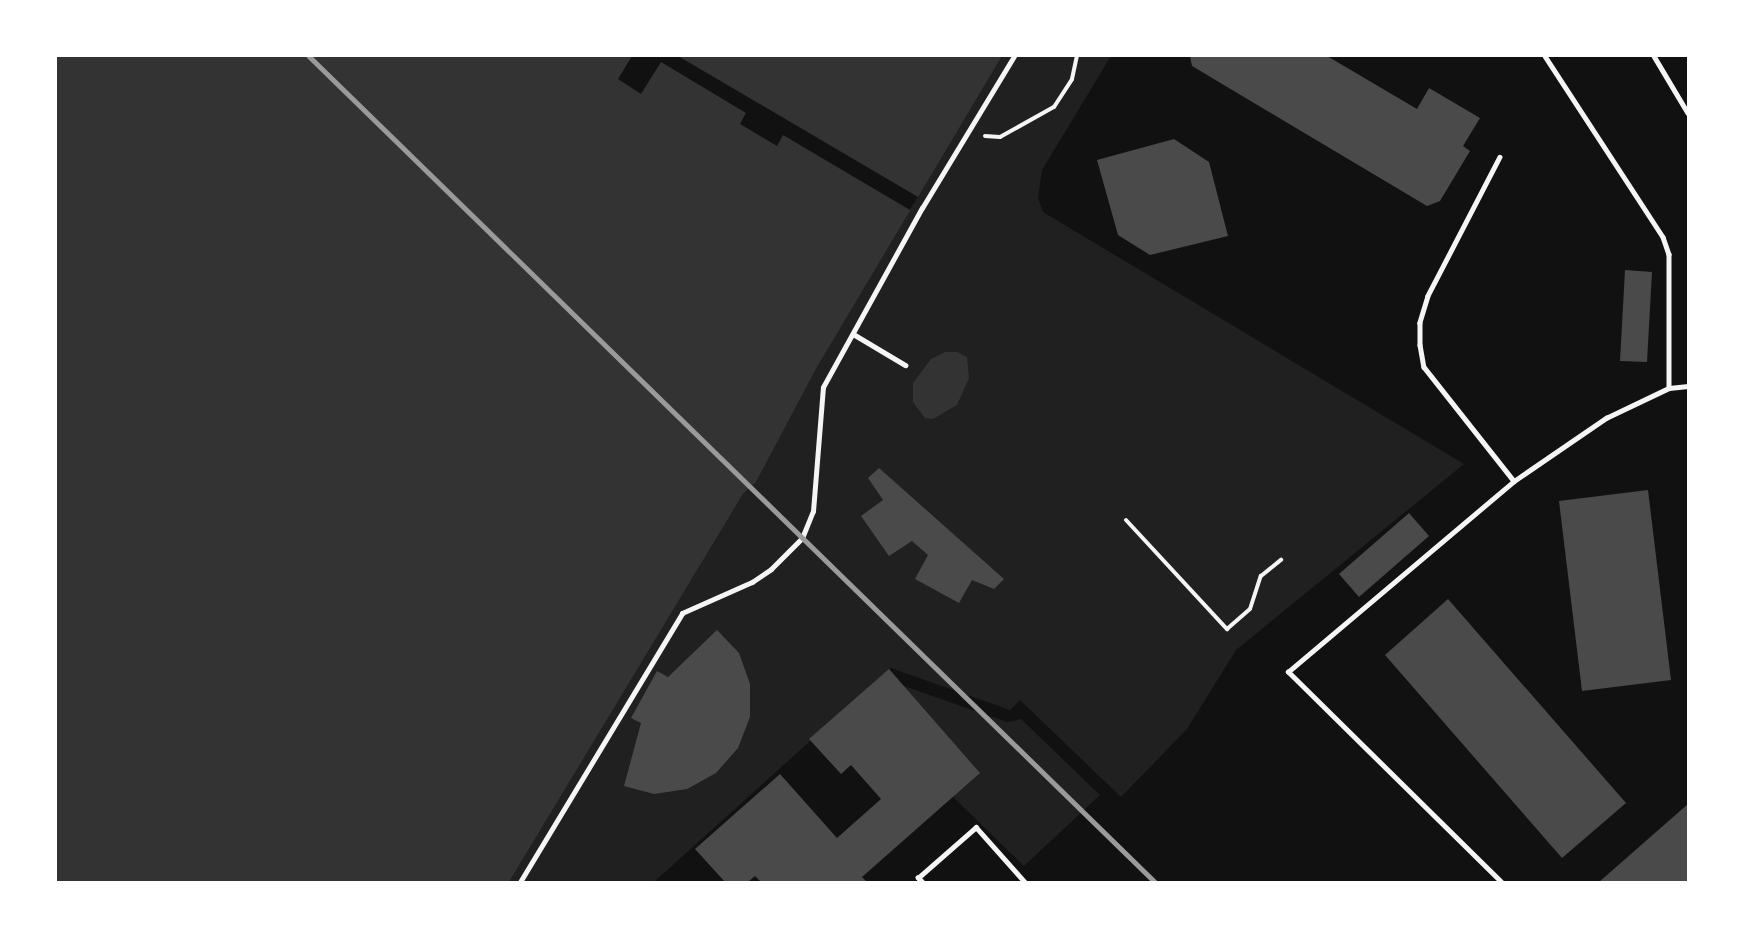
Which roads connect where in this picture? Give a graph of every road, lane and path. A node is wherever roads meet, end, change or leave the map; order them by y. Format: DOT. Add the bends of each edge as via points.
graph roads {
  1 [pos="1014,56"];
  2 [pos="1077,56"];
  3 [pos="1545,56"];
  4 [pos="1654,56"];
  5 [pos="1689,113"];
  6 [pos="970,129"];
  7 [pos="1500,157"];
  8 [pos="853,334"];
  9 [pos="905,365"];
  10 [pos="1689,386"];
  11 [pos="1669,388"];
  12 [pos="1514,481"];
  13 [pos="1126,520"];
  14 [pos="1281,560"];
  15 [pos="520,882"];
  16 [pos="922,882"];
  17 [pos="1025,882"];
  18 [pos="1501,882"];
  1 -- 6 [label="street"];
  2 -- 6 [label="path" via="1072,79 1054,107 1016,130 992,137"];
  3 -- 11 [label="lane" via="1664,237 1669,254"];
  4 -- 5 [label="lane"];
  6 -- 8 [label="street"];
  7 -- 12 [label="lane" via="1428,297 1420,323 1420,345 1424,367"];
  8 -- 9 [label="street"];
  8 -- 15 [label="street" via="823,387 813,511 802,538 752,582 682,613"];
  10 -- 11 [label="lane"];
  11 -- 12 [label="lane" via="1597,424"];
  12 -- 18 [label="lane" via="1288,672"];
  13 -- 14 [label="path" via="1227,629 1250,609 1261,576"];
  16 -- 17 [label="lane" via="918,878 976,827"];
}
